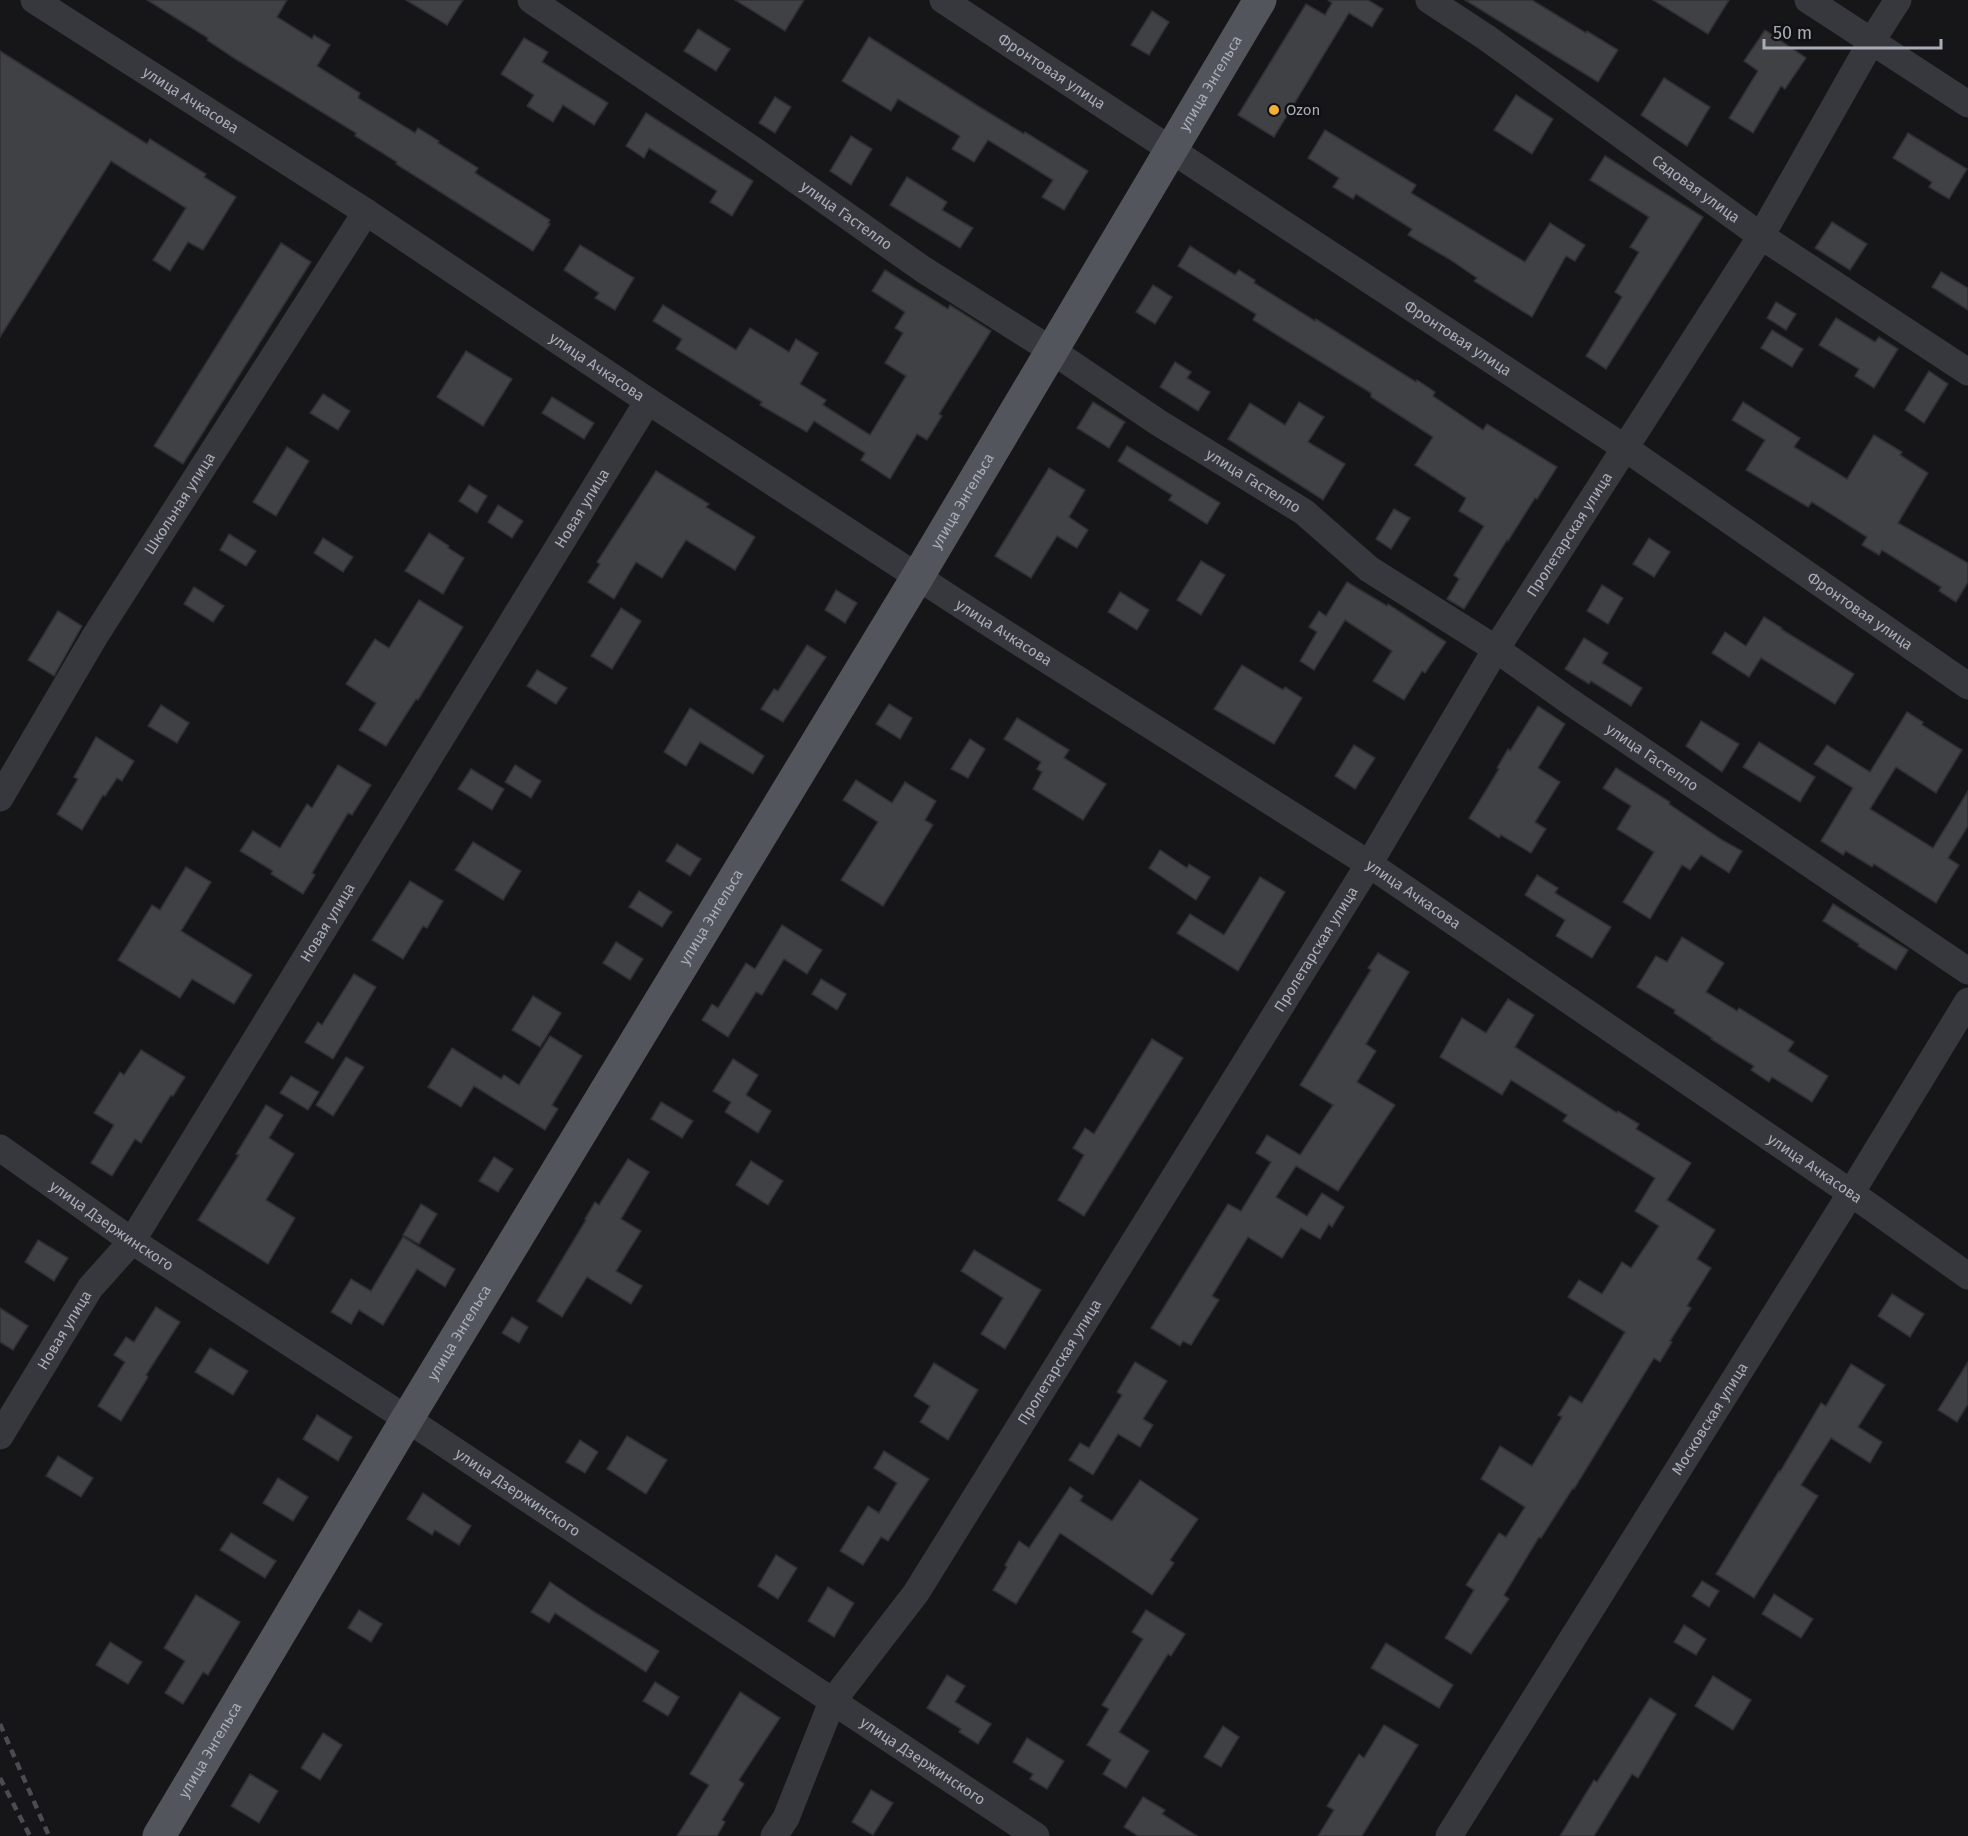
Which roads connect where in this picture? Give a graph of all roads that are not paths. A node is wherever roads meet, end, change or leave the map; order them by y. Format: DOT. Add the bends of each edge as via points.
graph roads {
  1 [pos="34,0"];
  2 [pos="531,0"];
  3 [pos="943,0"];
  4 [pos="1260,0"];
  5 [pos="1429,0"];
  6 [pos="1808,0"];
  7 [pos="1898,0"];
  8 [pos="1871,42"];
  9 [pos="1968,104"];
  10 [pos="1170,149"];
  11 [pos="366,212"];
  12 [pos="1761,236"];
  13 [pos="1051,350"];
  14 [pos="1968,372"];
  15 [pos="648,401"];
  16 [pos="1625,448"];
  17 [pos="918,576"];
  18 [pos="1496,649"];
  19 [pos="1968,686"];
  20 [pos="0,798"];
  21 [pos="1369,864"];
  22 [pos="1968,971"];
  23 [pos="1968,1001"];
  24 [pos="0,1148"];
  25 [pos="1851,1193"];
  26 [pos="132,1241"];
  27 [pos="1968,1276"];
  28 [pos="407,1419"];
  29 [pos="0,1436"];
  30 [pos="832,1702"];
  31 [pos="162,1835"];
  32 [pos="774,1836"];
  33 [pos="1036,1836"];
  34 [pos="1449,1836"];
  1 -- 11 [label="street, улица Ачкасова"];
  2 -- 13 [label="street, улица Гастелло" via="924,270"];
  3 -- 10 [label="street, Фронтовая улица"];
  4 -- 10 [label="main road, улица Энгельса"];
  5 -- 12 [label="street, Садовая улица"];
  6 -- 8 [label="street"];
  7 -- 8 [label="street, Пролетарская улица"];
  8 -- 9 [label="street"];
  8 -- 12 [label="street, Пролетарская улица"];
  10 -- 13 [label="main road, улица Энгельса"];
  10 -- 16 [label="street, Фронтовая улица"];
  11 -- 15 [label="street, улица Ачкасова"];
  11 -- 20 [label="street, Школьная улица" via="95,636"];
  12 -- 14 [label="street, Садовая улица"];
  12 -- 16 [label="street, Пролетарская улица"];
  13 -- 17 [label="main road, улица Энгельса"];
  13 -- 18 [label="street, улица Гастелло" via="1304,512 1369,568"];
  15 -- 17 [label="street, улица Ачкасова"];
  15 -- 26 [label="street, Новая улица"];
  16 -- 18 [label="street, Пролетарская улица"];
  16 -- 19 [label="street, Фронтовая улица"];
  17 -- 21 [label="street, улица Ачкасова"];
  17 -- 28 [label="main road, улица Энгельса"];
  18 -- 21 [label="street, Пролетарская улица"];
  18 -- 22 [label="street, улица Гастелло"];
  21 -- 25 [label="street, улица Ачкасова"];
  21 -- 30 [label="street, Пролетарская улица" via="916,1593"];
  23 -- 25 [label="street, Московская улица"];
  24 -- 26 [label="street, улица Дзержинского"];
  25 -- 27 [label="street, улица Ачкасова"];
  25 -- 34 [label="street, Московская улица"];
  26 -- 28 [label="street, улица Дзержинского"];
  26 -- 29 [label="street, Новая улица" via="90,1288"];
  28 -- 30 [label="street, улица Дзержинского"];
  28 -- 31 [label="main road, улица Энгельса"];
  30 -- 32 [label="street, Пролетарская улица" via="786,1818"];
  30 -- 33 [label="street, улица Дзержинского"];
}
